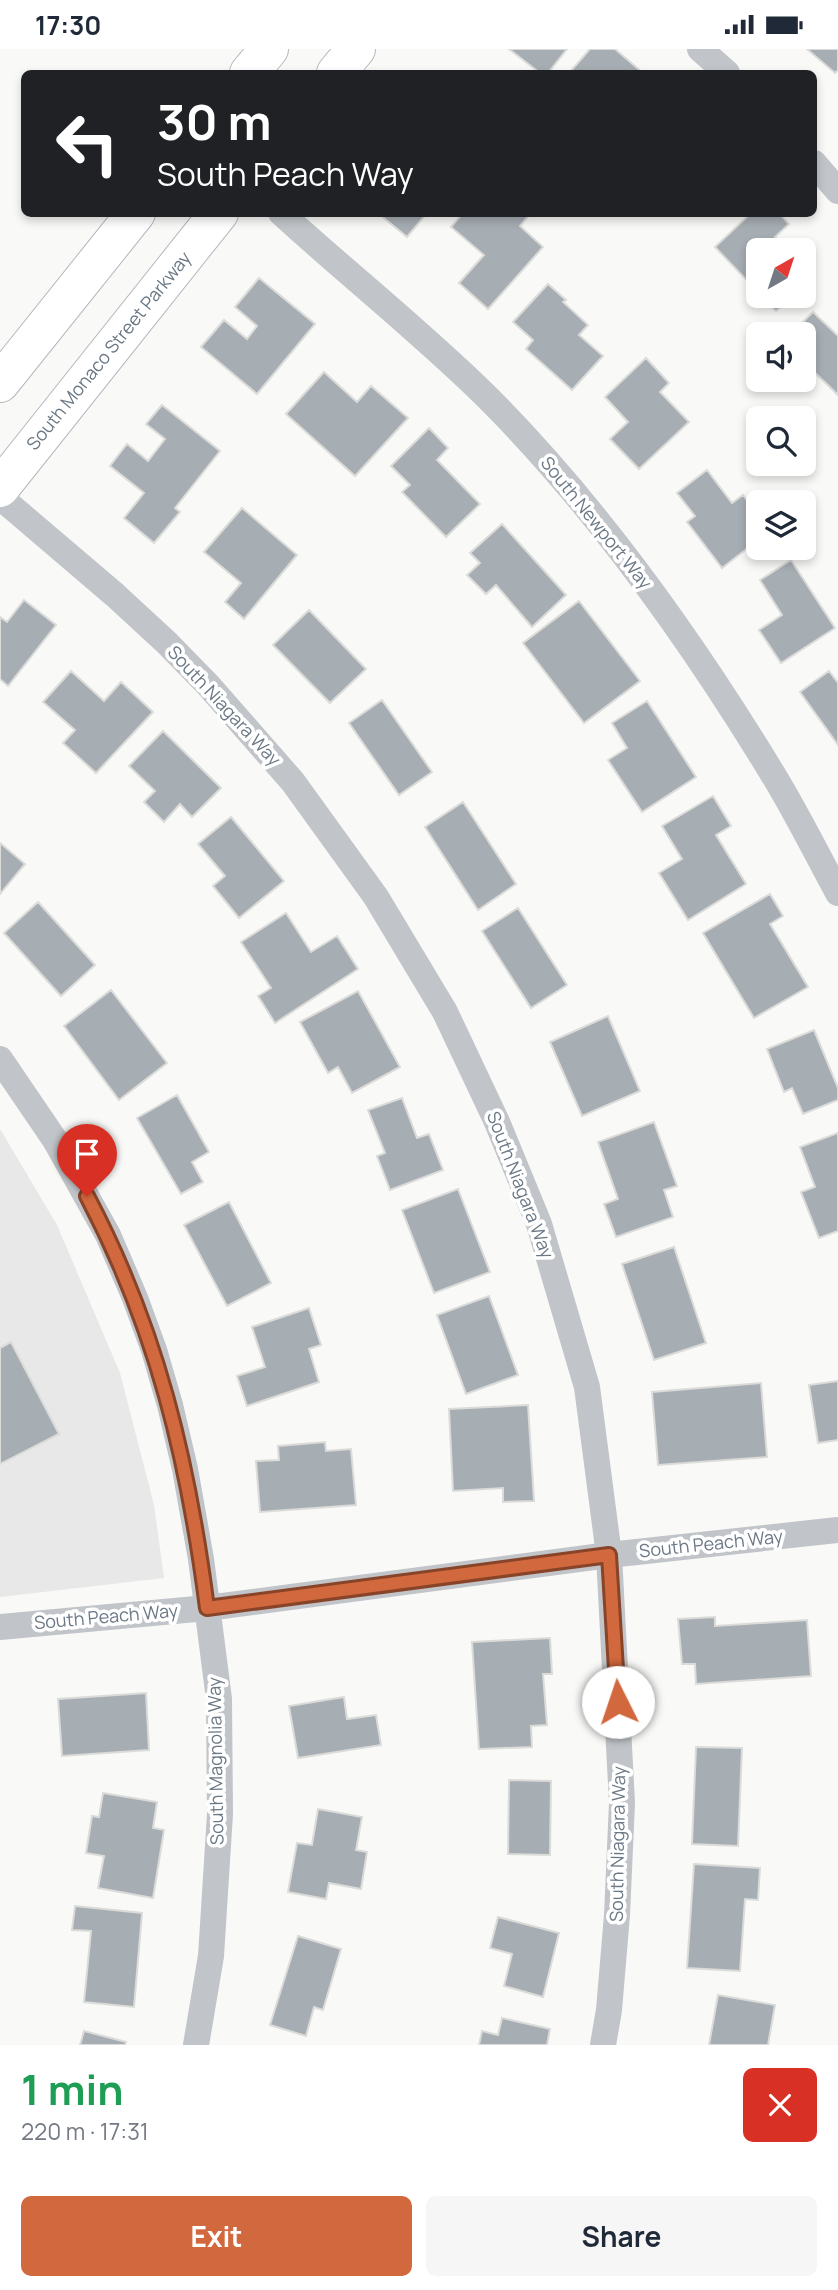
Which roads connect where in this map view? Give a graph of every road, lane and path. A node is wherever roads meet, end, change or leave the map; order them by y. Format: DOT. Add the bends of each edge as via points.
graph roads {
  1 [pos="269,49"];
  2 [pos="356,49"];
  3 [pos="700,49"];
  4 [pos="252,70"];
  5 [pos="338,70"];
  6 [pos="724,70"];
  7 [pos="817,166"];
  8 [pos="838,191"];
  9 [pos="133,217"];
  10 [pos="216,217"];
  11 [pos="286,217"];
  12 [pos="0,383"];
  13 [pos="0,488"];
  14 [pos="0,497"];
  15 [pos="838,893"];
  16 [pos="0,1059"];
  17 [pos="838,1530"];
  18 [pos="609,1555"];
  19 [pos="207,1608"];
  20 [pos="0,1627"];
  21 [pos="196,2045"];
  22 [pos="603,2045"];
  1 -- 4 [label="main road"];
  2 -- 5 [label="main road"];
  3 -- 6 [label="street"];
  7 -- 8 [label="street"];
  9 -- 12 [label="main road"];
  10 -- 13 [label="main road, South Monaco Street Parkway"];
  11 -- 15 [label="street, South Newport Way" via="489,398 628,559 777,782"];
  14 -- 18 [label="street, South Niagara Way" via="167,643 293,782 376,897 445,1012 534,1212 568,1316 587,1387"];
  16 -- 19 [label="street, South Magnolia Way" via="87,1196 135,1298 170,1405 185,1469"];
  17 -- 18 [label="street, South Peach Way"];
  18 -- 19 [label="street, South Peach Way"];
  18 -- 22 [label="street, South Niagara Way" via="622,1803 617,1915"];
  19 -- 20 [label="street, South Peach Way"];
  19 -- 21 [label="street, South Magnolia Way" via="219,1699 220,1814 211,1956"];
}
